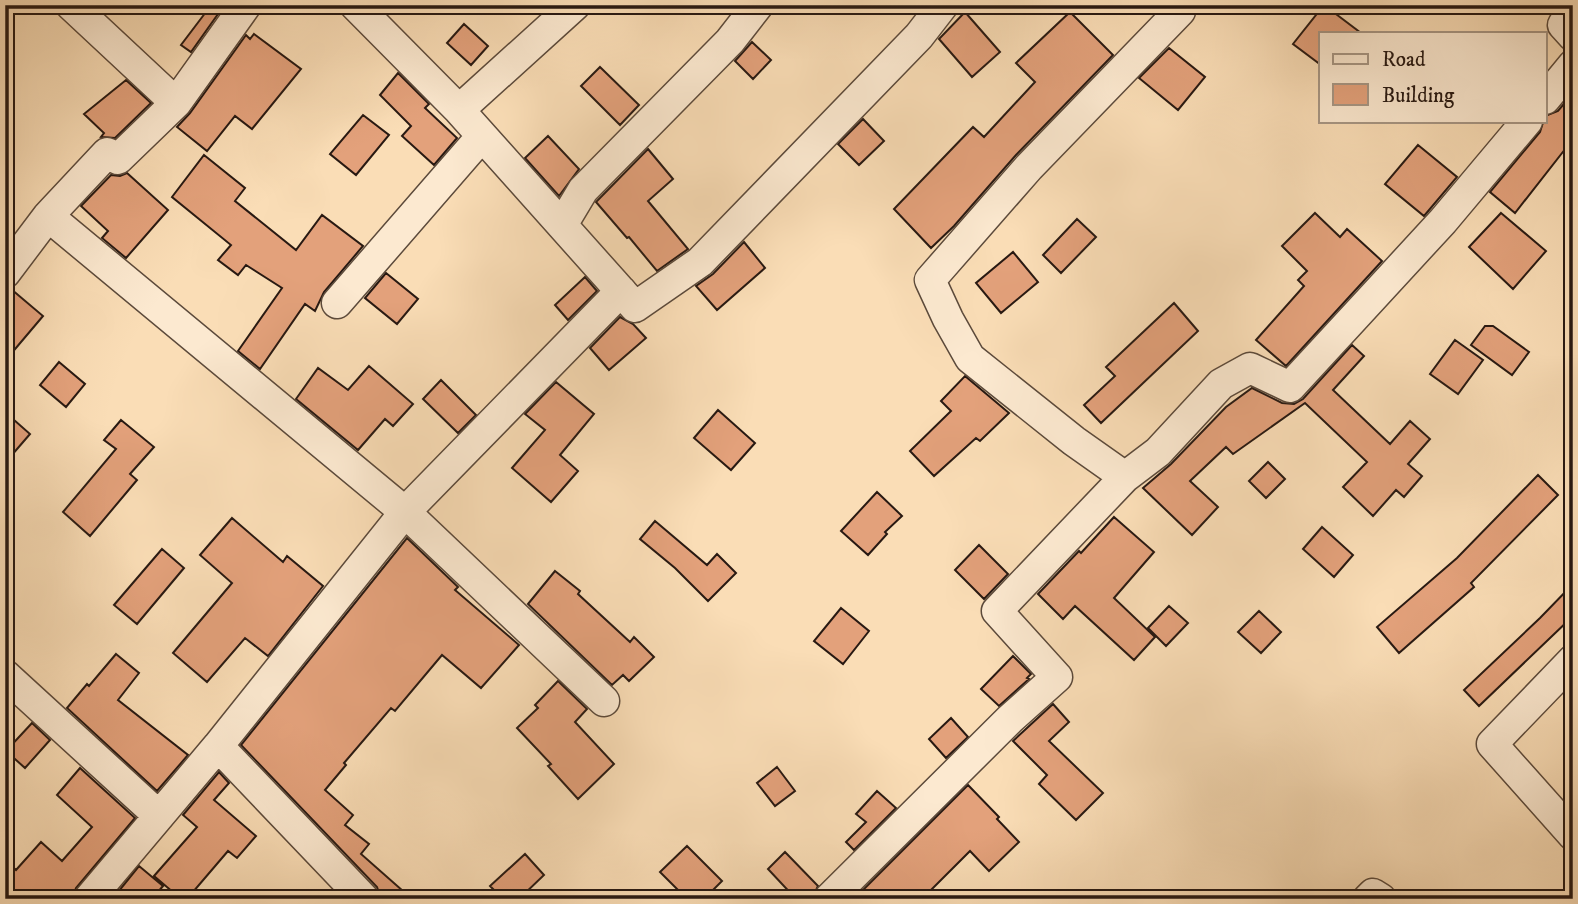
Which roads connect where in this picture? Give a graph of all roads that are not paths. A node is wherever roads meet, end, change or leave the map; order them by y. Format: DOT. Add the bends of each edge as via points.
graph roads {
  1 [pos="71,5"];
  2 [pos="246,5"];
  3 [pos="355,5"];
  4 [pos="575,5"];
  5 [pos="758,5"];
  6 [pos="943,5"];
  7 [pos="1174,5"];
  8 [pos="1573,9"];
  9 [pos="1573,36"];
  10 [pos="1573,65"];
  11 [pos="1546,98"];
  12 [pos="176,103"];
  13 [pos="460,110"];
  14 [pos="1526,122"];
  15 [pos="482,136"];
  16 [pos="48,216"];
  17 [pos="562,225"];
  18 [pos="5,274"];
  19 [pos="621,291"];
  20 [pos="337,303"];
  21 [pos="1125,477"];
  22 [pos="405,512"];
  23 [pos="1573,660"];
  24 [pos="5,675"];
  25 [pos="604,701"];
  26 [pos="218,746"];
  27 [pos="159,816"];
  28 [pos="1573,835"];
  29 [pos="89,899"];
  30 [pos="364,899"];
  31 [pos="829,899"];
  32 [pos="1368,899"];
  33 [pos="1381,899"];
  1 -- 12 [label="street"];
  2 -- 12 [label="street"];
  3 -- 13 [label="street"];
  4 -- 13 [label="street"];
  5 -- 17 [label="street" via="730,41 583,190"];
  6 -- 19 [label="street" via="919,36 699,261 635,307"];
  7 -- 21 [label="street" via="1180,11 1029,167 930,280 970,358"];
  8 -- 9 [label="street" via="1563,25"];
  10 -- 11 [label="street"];
  12 -- 16 [label="street" via="118,159 107,153"];
  13 -- 15 [label="street"];
  14 -- 21 [label="street" via="1443,221 1290,387 1250,368 1221,384 1158,453"];
  15 -- 17 [label="street"];
  15 -- 20 [label="street"];
  16 -- 18 [label="street"];
  16 -- 22 [label="street"];
  17 -- 19 [label="street"];
  19 -- 22 [label="street"];
  21 -- 31 [label="street" via="997,611 1057,677"];
  22 -- 25 [label="street"];
  22 -- 26 [label="street"];
  23 -- 28 [label="street" via="1492,744"];
  24 -- 27 [label="street"];
  26 -- 27 [label="street"];
  26 -- 30 [label="street"];
  27 -- 29 [label="street"];
  32 -- 33 [label="street" via="1373,894"];
}
